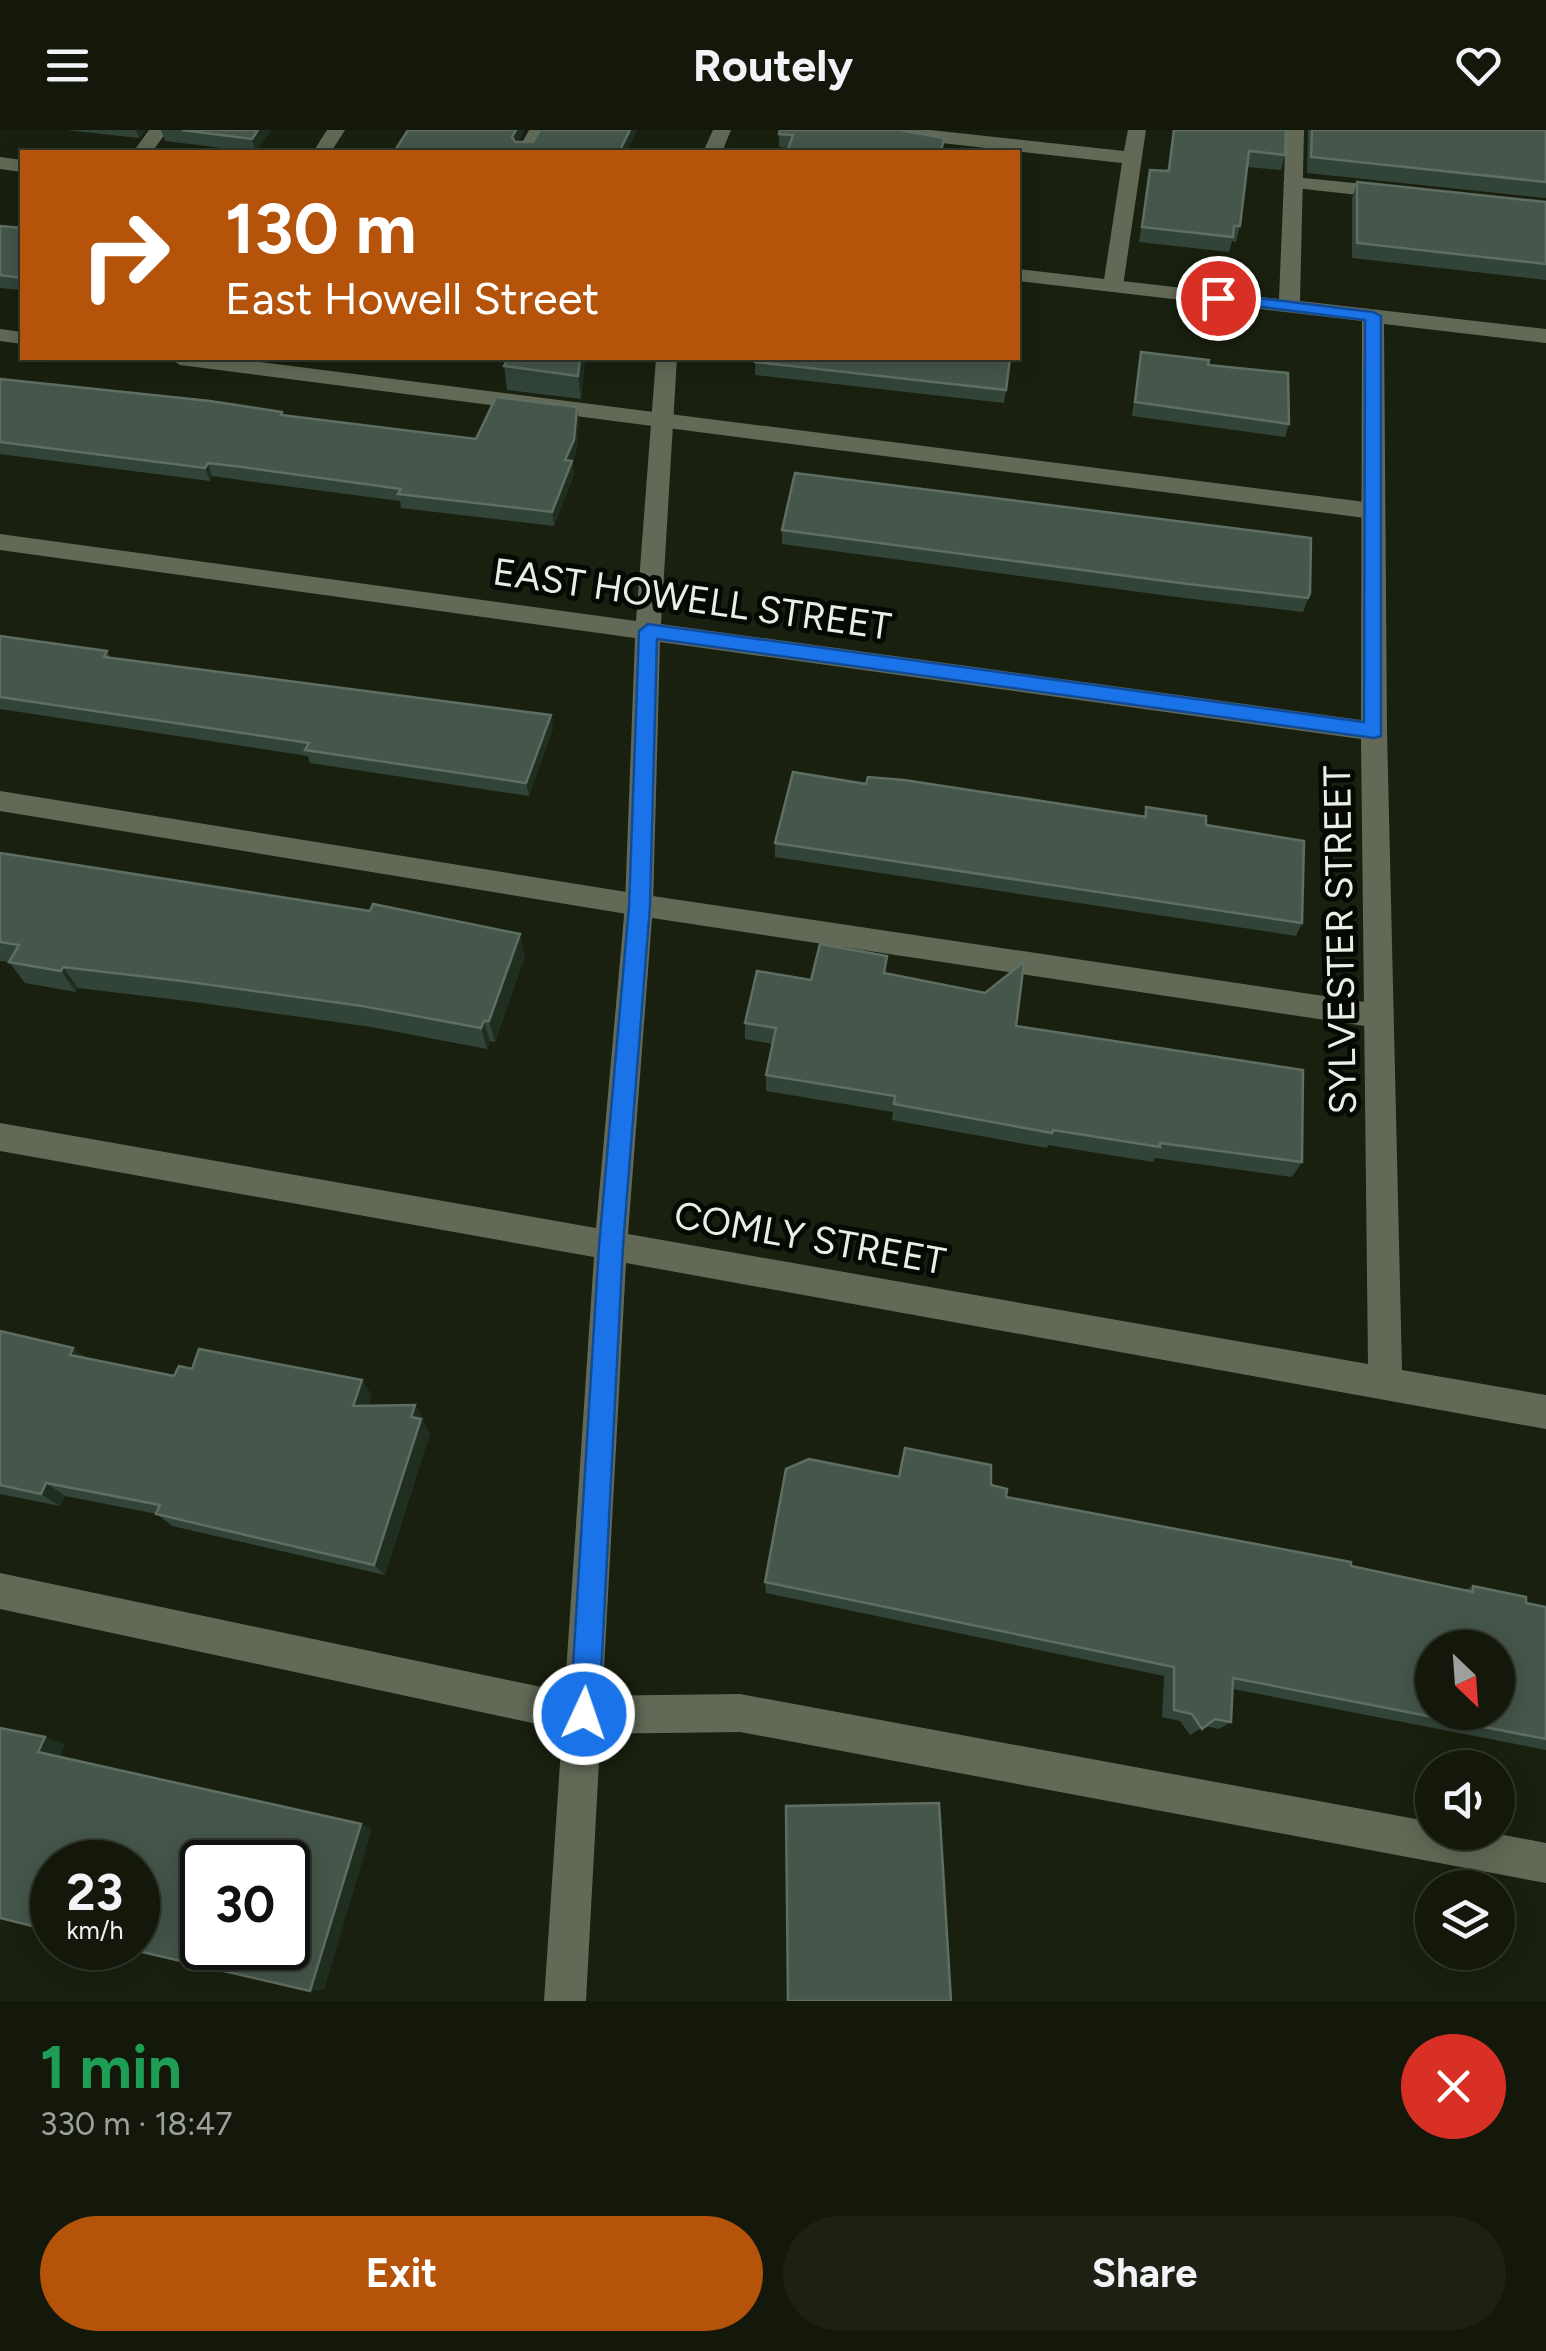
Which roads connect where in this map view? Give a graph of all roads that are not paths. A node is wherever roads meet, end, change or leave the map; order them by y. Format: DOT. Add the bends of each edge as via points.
graph roads {
  1 [pos="159,130"];
  2 [pos="878,130"];
  3 [pos="1137,130"];
  4 [pos="1295,130"];
  5 [pos="934,133"];
  6 [pos="144,150"];
  7 [pos="1133,158"];
  8 [pos="1293,184"];
  9 [pos="1410,195"];
  10 [pos="1020,275"];
  11 [pos="1113,286"];
  12 [pos="1288,306"];
  13 [pos="1373,316"];
  14 [pos="1546,336"];
  15 [pos="196,360"];
  16 [pos="666,360"];
  17 [pos="662,418"];
  18 [pos="1374,511"];
  19 [pos="0,542"];
  20 [pos="648,631"];
  21 [pos="1374,730"];
  22 [pos="0,801"];
  23 [pos="639,906"];
  24 [pos="1378,1016"];
  25 [pos="0,1137"];
  26 [pos="611,1246"];
  27 [pos="1385,1382"];
  28 [pos="1546,1412"];
  29 [pos="0,1590"];
  30 [pos="584,1714"];
  31 [pos="1546,1863"];
  32 [pos="565,2001"];
  1 -- 6 [label="street"];
  2 -- 5 [label="street"];
  3 -- 7 [label="street"];
  4 -- 8 [label="street"];
  5 -- 7 [label="street"];
  7 -- 11 [label="street"];
  8 -- 9 [label="street"];
  8 -- 12 [label="street"];
  10 -- 11 [label="street"];
  11 -- 12 [label="street"];
  12 -- 13 [label="street"];
  13 -- 14 [label="street"];
  13 -- 18 [label="street, SYLVESTER STREET"];
  15 -- 17 [label="street"];
  16 -- 17 [label="street"];
  17 -- 18 [label="street"];
  17 -- 20 [label="street"];
  18 -- 21 [label="street, SYLVESTER STREET"];
  19 -- 20 [label="street, EAST HOWELL STREET"];
  20 -- 21 [label="street, EAST HOWELL STREET"];
  20 -- 23 [label="street"];
  21 -- 24 [label="street, SYLVESTER STREET"];
  22 -- 23 [label="street"];
  23 -- 24 [label="street"];
  23 -- 26 [label="street"];
  24 -- 27 [label="street, SYLVESTER STREET"];
  25 -- 26 [label="street, COMLY STREET"];
  26 -- 27 [label="street, COMLY STREET"];
  26 -- 30 [label="street"];
  27 -- 28 [label="street, COMLY STREET"];
  29 -- 30 [label="street"];
  30 -- 31 [label="street" via="740,1712"];
  30 -- 32 [label="street"];
}
